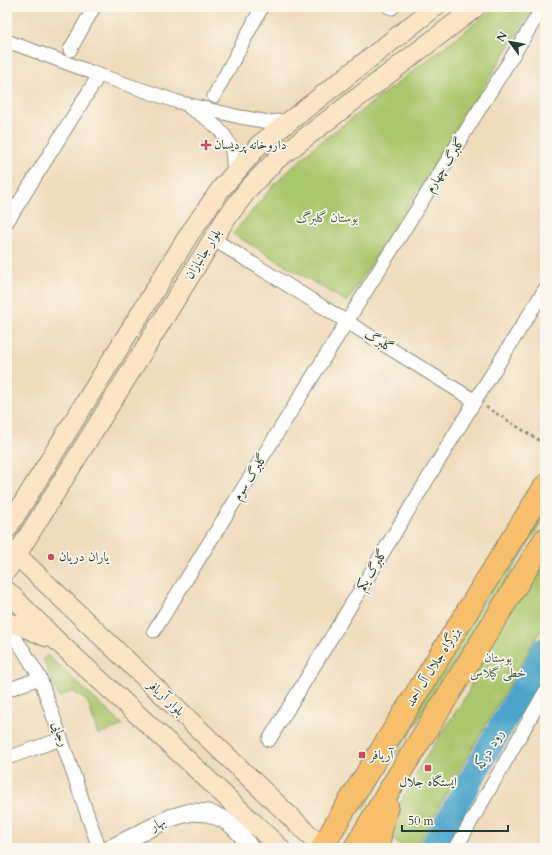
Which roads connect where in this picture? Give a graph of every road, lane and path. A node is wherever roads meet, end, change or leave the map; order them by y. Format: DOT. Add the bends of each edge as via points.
graph roads {
  1 [pos="94,7"];
  2 [pos="262,7"];
  3 [pos="435,7"];
  4 [pos="476,7"];
  5 [pos="543,7"];
  6 [pos="7,41"];
  7 [pos="70,50"];
  8 [pos="99,75"];
  9 [pos="214,96"];
  10 [pos="178,102"];
  11 [pos="292,120"];
  12 [pos="259,145"];
  13 [pos="276,160"];
  14 [pos="234,173"];
  15 [pos="7,222"];
  16 [pos="212,239"];
  17 [pos="545,289"];
  18 [pos="347,322"];
  19 [pos="475,401"];
  20 [pos="545,444"];
  21 [pos="545,486"];
  22 [pos="7,529"];
  23 [pos="545,539"];
  24 [pos="10,558"];
  25 [pos="7,592"];
  26 [pos="7,622"];
  27 [pos="7,627"];
  28 [pos="154,631"];
  29 [pos="58,642"];
  30 [pos="40,678"];
  31 [pos="7,690"];
  32 [pos="545,692"];
  33 [pos="61,739"];
  34 [pos="269,740"];
  35 [pos="7,758"];
  36 [pos="393,784"];
  37 [pos="99,848"];
  38 [pos="111,848"];
  39 [pos="250,848"];
  40 [pos="280,848"];
  41 [pos="322,848"];
  42 [pos="355,848"];
  43 [pos="378,848"];
  44 [pos="456,848"];
  1 -- 7 [label="street"];
  2 -- 9 [label="street"];
  3 -- 11 [label="main road, بلوار جانبازان"];
  4 -- 13 [label="main road, بلوار جانبازان"];
  5 -- 18 [label="street, گلبرگ چهارم"];
  6 -- 8 [label="street"];
  8 -- 10 [label="street"];
  8 -- 15 [label="street"];
  10 -- 11 [label="street" via="240,118 269,122"];
  10 -- 14 [label="street" via="208,120 228,140"];
  11 -- 12 [label="main road, بلوار جانبازان"];
  12 -- 13 [label="main road"];
  12 -- 14 [label="main road, بلوار جانبازان"];
  13 -- 16 [label="main road, بلوار جانبازان" via="249,188"];
  14 -- 22 [label="main road, بلوار جانبازان" via="190,233"];
  16 -- 18 [label="street, گلبرگ"];
  16 -- 24 [label="main road, بلوار جانبازان"];
  17 -- 19 [label="street, گلبرگ یکم"];
  18 -- 19 [label="street, گلبرگ"];
  18 -- 28 [label="street, گلبرگ سوم"];
  19 -- 20 [label="path"];
  19 -- 34 [label="street, گلبرگ یکم"];
  21 -- 41 [label="highway, بزرگراه جلال آل احمد"];
  23 -- 36 [label="highway"];
  24 -- 41 [label="main road, بلوار آریافر"];
  25 -- 29 [label="main road"];
  26 -- 29 [label="main road"];
  27 -- 30 [label="street, رجایی"];
  29 -- 40 [label="main road"];
  30 -- 31 [label="street"];
  30 -- 33 [label="street, رجایی"];
  32 -- 44 [label="street"];
  33 -- 35 [label="street"];
  33 -- 37 [label="street, رجایی"];
  36 -- 42 [label="highway"];
  36 -- 43 [label="highway"];
  38 -- 39 [label="street, بهار" via="170,818 191,812 223,819 241,834"];
}
